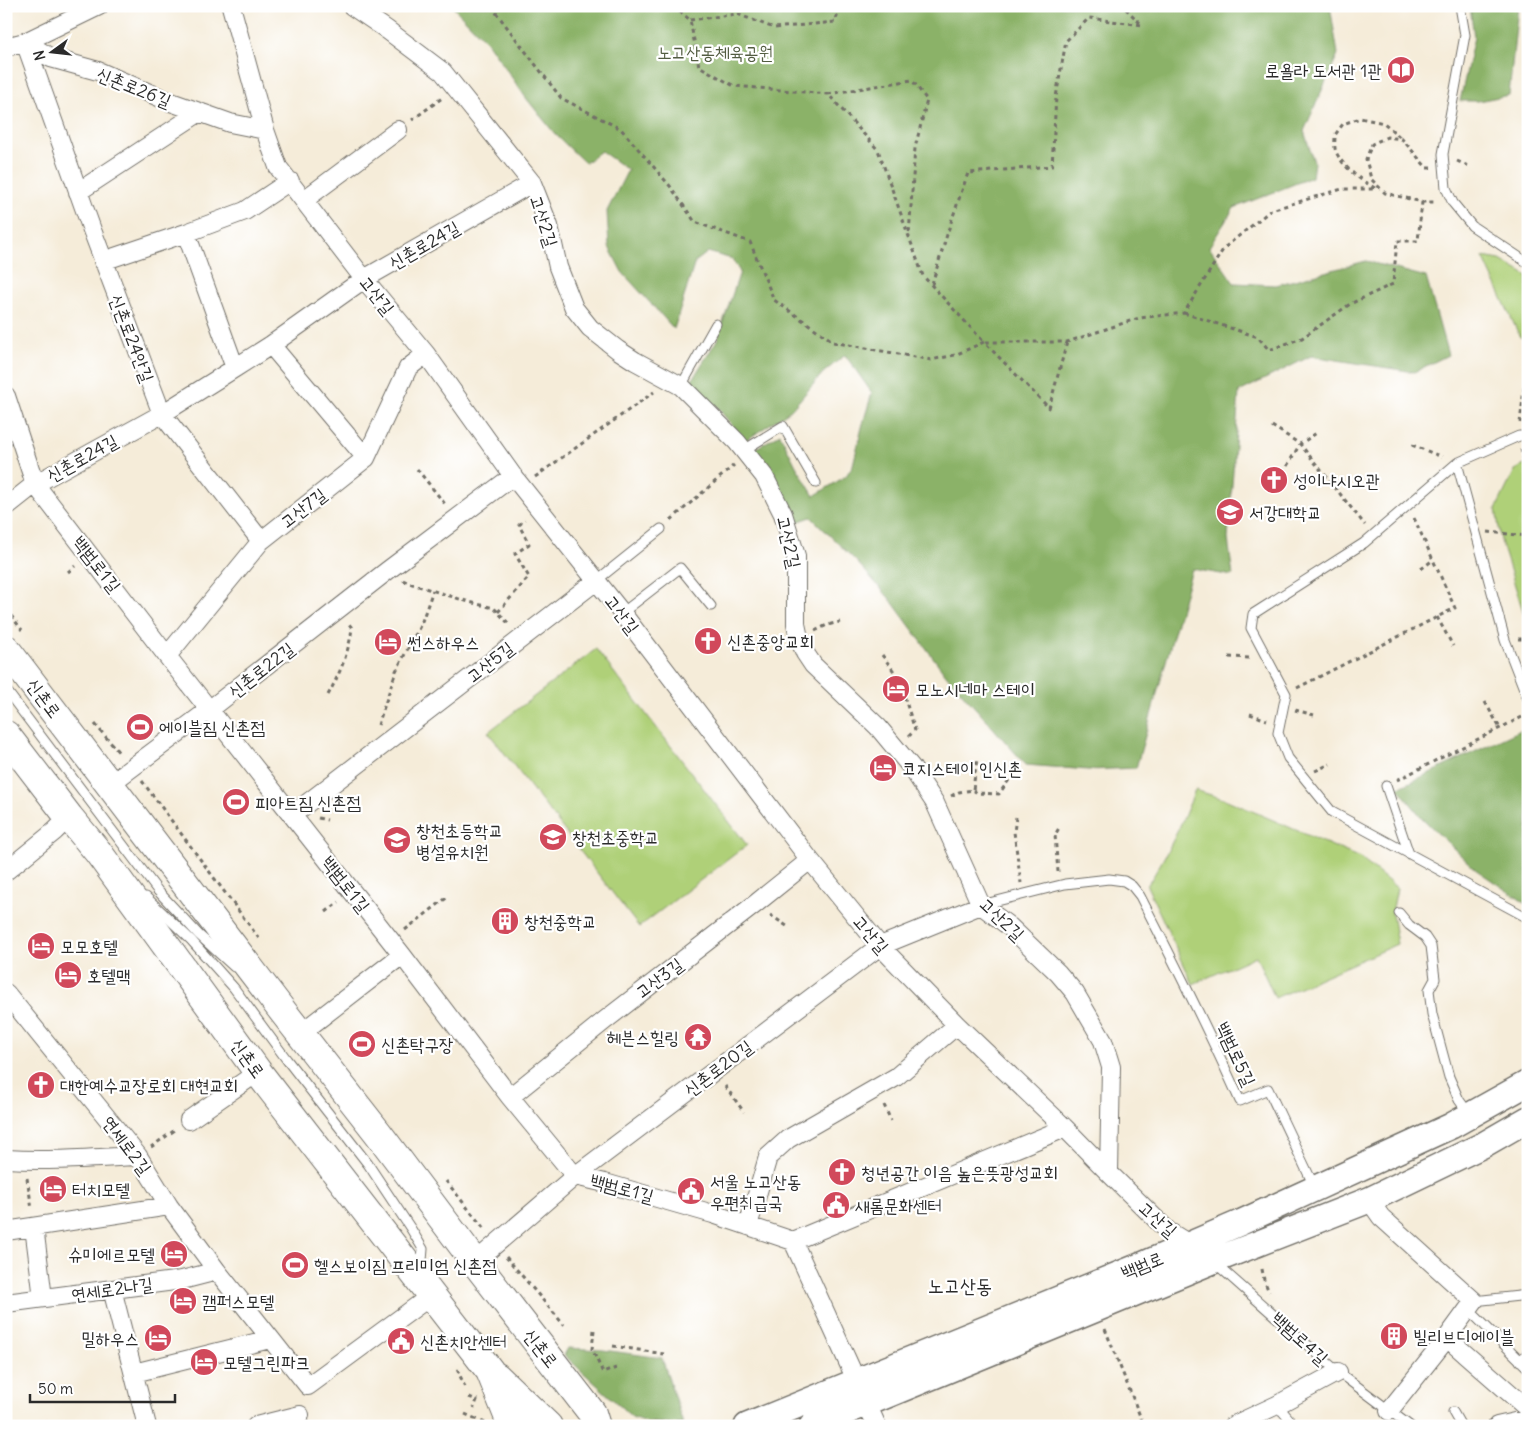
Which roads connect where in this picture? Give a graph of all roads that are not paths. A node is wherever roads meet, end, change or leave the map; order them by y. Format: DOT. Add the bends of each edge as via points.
graph roads {
  1 [pos="99,6"];
  2 [pos="231,6"];
  3 [pos="352,6"];
  4 [pos="1460,6"];
  5 [pos="25,42"];
  6 [pos="6,47"];
  7 [pos="200,112"];
  8 [pos="265,130"];
  9 [pos="398,130"];
  10 [pos="290,181"];
  11 [pos="532,183"];
  12 [pos="78,192"];
  13 [pos="304,200"];
  14 [pos="186,234"];
  15 [pos="103,261"];
  16 [pos="1528,262"];
  17 [pos="364,279"];
  18 [pos="716,324"];
  19 [pos="271,345"];
  20 [pos="426,354"];
  21 [pos="235,368"];
  22 [pos="676,383"];
  23 [pos="6,396"];
  24 [pos="162,414"];
  25 [pos="1523,436"];
  26 [pos="744,450"];
  27 [pos="366,458"];
  28 [pos="1457,463"];
  29 [pos="518,481"];
  30 [pos="816,483"];
  31 [pos="35,484"];
  32 [pos="6,507"];
  33 [pos="661,529"];
  34 [pos="261,541"];
  35 [pos="596,581"];
  36 [pos="711,606"];
  37 [pos="622,613"];
  38 [pos="6,649"];
  39 [pos="167,656"];
  40 [pos="6,690"];
  41 [pos="1528,699"];
  42 [pos="209,710"];
  43 [pos="6,735"];
  44 [pos="110,784"];
  45 [pos="1386,786"];
  46 [pos="292,815"];
  47 [pos="69,817"];
  48 [pos="98,852"];
  49 [pos="1409,854"];
  50 [pos="810,860"];
  51 [pos="6,871"];
  52 [pos="134,886"];
  53 [pos="141,893"];
  54 [pos="981,905"];
  55 [pos="1399,913"];
  56 [pos="1528,918"];
  57 [pos="880,946"];
  58 [pos="402,955"];
  59 [pos="6,993"];
  60 [pos="292,1023"];
  61 [pos="957,1025"];
  62 [pos="258,1072"];
  63 [pos="1528,1083"];
  64 [pos="510,1097"];
  65 [pos="1470,1115"];
  66 [pos="1528,1119"];
  67 [pos="189,1120"];
  68 [pos="1065,1128"];
  69 [pos="138,1156"];
  70 [pos="6,1159"];
  71 [pos="1109,1173"];
  72 [pos="575,1176"];
  73 [pos="1315,1188"];
  74 [pos="1369,1200"];
  75 [pos="169,1206"];
  76 [pos="34,1226"];
  77 [pos="748,1226"];
  78 [pos="6,1231"];
  79 [pos="793,1241"];
  80 [pos="1191,1244"];
  81 [pos="1213,1261"];
  82 [pos="475,1262"];
  83 [pos="217,1271"];
  84 [pos="426,1288"];
  85 [pos="112,1289"];
  86 [pos="1528,1295"];
  87 [pos="42,1298"];
  88 [pos="6,1303"];
  89 [pos="1471,1305"];
  90 [pos="1447,1338"];
  91 [pos="270,1339"];
  92 [pos="1528,1354"];
  93 [pos="1520,1361"];
  94 [pos="1528,1368"];
  95 [pos="490,1371"];
  96 [pos="1338,1372"];
  97 [pos="134,1373"];
  98 [pos="308,1386"];
  99 [pos="501,1396"];
  100 [pos="867,1404"];
  101 [pos="1277,1405"];
  102 [pos="1528,1409"];
  103 [pos="1389,1411"];
  104 [pos="1453,1412"];
  105 [pos="1528,1419"];
  106 [pos="301,1420"];
  107 [pos="596,1421"];
  108 [pos="815,1425"];
  109 [pos="147,1426"];
  110 [pos="256,1426"];
  111 [pos="503,1426"];
  112 [pos="512,1426"];
  113 [pos="548,1426"];
  114 [pos="747,1426"];
  115 [pos="1232,1426"];
  116 [pos="1295,1426"];
  117 [pos="1410,1426"];
  118 [pos="1461,1426"];
  119 [pos="1497,1426"];
  1 -- 5 [label="street"];
  2 -- 8 [label="street, 고산길"];
  3 -- 11 [label="street, 고산2길" via="443,72"];
  4 -- 16 [label="lane" via="1465,35 1443,154 1446,188 1453,203 1472,226"];
  5 -- 6 [label="street"];
  5 -- 7 [label="street, 신촌로26길" via="51,58 98,71"];
  5 -- 12 [label="street, 신촌로24안길"];
  7 -- 8 [label="street, 신촌로26길" via="230,123"];
  7 -- 12 [label="street"];
  8 -- 10 [label="street, 고산길" via="278,167"];
  9 -- 13 [label="street"];
  10 -- 13 [label="street, 고산길"];
  10 -- 14 [label="street" via="245,211"];
  11 -- 17 [label="street, 신촌로24길"];
  11 -- 22 [label="street, 고산2길" via="574,308 590,328 618,350"];
  12 -- 15 [label="street, 신촌로24안길"];
  13 -- 17 [label="street, 고산길"];
  14 -- 15 [label="street"];
  14 -- 21 [label="street"];
  15 -- 24 [label="street, 신촌로24안길"];
  17 -- 19 [label="street, 신촌로24길"];
  17 -- 20 [label="street, 고산길"];
  18 -- 22 [label="lane"];
  19 -- 21 [label="street, 신촌로24길"];
  19 -- 27 [label="street"];
  20 -- 27 [label="street, 고산7길" via="408,368"];
  20 -- 29 [label="street, 고산길"];
  21 -- 24 [label="street, 신촌로24길"];
  22 -- 26 [label="street, 고산2길"];
  23 -- 31 [label="street, 백범로1길"];
  24 -- 31 [label="street, 신촌로24길"];
  24 -- 34 [label="street"];
  25 -- 28 [label="lane"];
  26 -- 30 [label="lane" via="783,426"];
  26 -- 54 [label="street, 고산2길" via="775,494 790,533 796,556 796,624 805,652 814,665 878,727 912,768 935,803"];
  27 -- 34 [label="street, 고산7길"];
  28 -- 41 [label="lane" via="1505,640"];
  28 -- 49 [label="lane" via="1364,543 1253,614 1251,628 1286,694 1278,733 1288,758 1332,812"];
  29 -- 35 [label="street, 고산길"];
  29 -- 42 [label="street, 신촌로22길" via="456,518"];
  31 -- 32 [label="street, 신촌로24길"];
  31 -- 39 [label="street, 백범로1길"];
  33 -- 35 [label="lane, 고산길"];
  34 -- 39 [label="street, 고산7길"];
  35 -- 37 [label="street, 고산길"];
  35 -- 46 [label="street, 고산5길"];
  36 -- 37 [label="lane" via="680,568"];
  37 -- 50 [label="street, 고산길"];
  38 -- 44 [label="main road, 신촌로"];
  39 -- 42 [label="street, 백범로1길"];
  40 -- 60 [label="lane" via="158,891"];
  42 -- 44 [label="street, 신촌로22길"];
  42 -- 46 [label="street, 백범로1길"];
  43 -- 47 [label="main road, 신촌로"];
  44 -- 60 [label="main road, 신촌로"];
  45 -- 49 [label="lane"];
  46 -- 58 [label="street, 백범로1길"];
  47 -- 48 [label="main road, 신촌로"];
  47 -- 51 [label="street"];
  48 -- 52 [label="lane"];
  48 -- 62 [label="main road, 신촌로"];
  49 -- 56 [label="lane"];
  50 -- 57 [label="street, 고산길"];
  50 -- 64 [label="street, 고산3길"];
  53 -- 84 [label="lane" via="234,988 368,1164 423,1249"];
  54 -- 57 [label="street, 신촌로20길"];
  54 -- 71 [label="street, 고산2길" via="1010,927 1058,973 1075,993 1103,1041 1111,1067"];
  54 -- 73 [label="lane, 백범로5길" via="1060,885 1109,879 1132,886 1181,976 1240,1101 1268,1089"];
  55 -- 65 [label="lane" via="1409,926 1426,937 1431,946 1435,979 1428,990 1432,1014 1448,1076"];
  57 -- 61 [label="street, 고산길"];
  57 -- 72 [label="street, 신촌로20길"];
  58 -- 60 [label="street"];
  58 -- 64 [label="street, 백범로1길"];
  59 -- 69 [label="street, 연세로2길"];
  60 -- 82 [label="main road, 신촌로"];
  61 -- 68 [label="street, 고산길"];
  61 -- 77 [label="street" via="896,1077 777,1147 768,1157"];
  62 -- 67 [label="street"];
  62 -- 84 [label="main road, 신촌로"];
  63 -- 65 [label="main road, 백범로"];
  64 -- 72 [label="street, 백범로1길"];
  65 -- 73 [label="main road, 백범로"];
  66 -- 74 [label="main road, 백범로" via="1483,1145"];
  68 -- 71 [label="street, 고산길"];
  68 -- 79 [label="street"];
  69 -- 70 [label="street"];
  69 -- 75 [label="street, 연세로2길"];
  71 -- 80 [label="street, 고산길" via="1168,1231"];
  72 -- 77 [label="street, 백범로1길"];
  72 -- 82 [label="street, 신촌로20길"];
  73 -- 80 [label="main road, 백범로"];
  74 -- 81 [label="main road, 백범로"];
  74 -- 89 [label="street" via="1381,1217"];
  75 -- 76 [label="street"];
  75 -- 83 [label="street, 연세로2길"];
  76 -- 78 [label="street"];
  76 -- 87 [label="street"];
  77 -- 79 [label="street, 백범로1길"];
  79 -- 100 [label="street"];
  80 -- 81 [label="street, 고산길"];
  80 -- 100 [label="main road, 백범로"];
  81 -- 96 [label="lane, 백범로4길"];
  81 -- 100 [label="main road, 백범로"];
  82 -- 107 [label="main road, 신촌로"];
  83 -- 85 [label="street, 연세로2나길" via="182,1280"];
  83 -- 91 [label="street, 연세로2길"];
  84 -- 95 [label="main road, 신촌로"];
  84 -- 98 [label="street"];
  85 -- 87 [label="street, 연세로2나길"];
  85 -- 97 [label="street"];
  86 -- 89 [label="lane"];
  87 -- 88 [label="street, 연세로2나길"];
  89 -- 90 [label="street"];
  89 -- 93 [label="lane"];
  90 -- 102 [label="street"];
  90 -- 103 [label="street"];
  91 -- 97 [label="street"];
  91 -- 98 [label="street, 연세로2길"];
  92 -- 93 [label="lane"];
  93 -- 94 [label="lane"];
  95 -- 99 [label="main road, 신촌로"];
  95 -- 113 [label="main road"];
  96 -- 101 [label="street"];
  96 -- 103 [label="lane, 백범로4길"];
  97 -- 109 [label="street"];
  98 -- 106 [label="street"];
  99 -- 111 [label="main road"];
  99 -- 112 [label="main road, 신촌로"];
  100 -- 108 [label="main road, 백범로"];
  100 -- 114 [label="main road, 백범로"];
  101 -- 115 [label="street"];
  101 -- 116 [label="lane"];
  103 -- 117 [label="lane, 백범로4길"];
  104 -- 118 [label="lane"];
  105 -- 119 [label="street"];
  106 -- 110 [label="street"];
}
